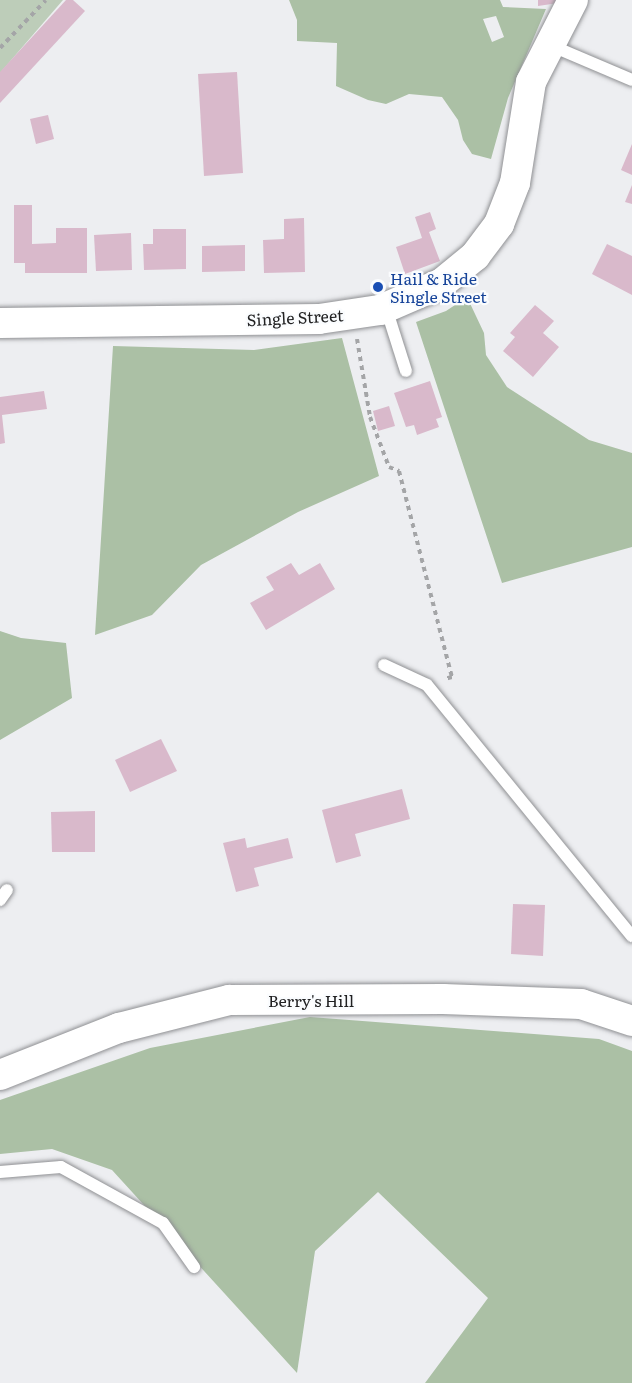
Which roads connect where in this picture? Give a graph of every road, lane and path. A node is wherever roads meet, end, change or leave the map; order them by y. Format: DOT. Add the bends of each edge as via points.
graph roads {
  1 [pos="46,0"];
  2 [pos="573,0"];
  3 [pos="550,45"];
  4 [pos="0,48"];
  5 [pos="632,80"];
  6 [pos="386,308"];
  7 [pos="353,314"];
  8 [pos="0,323"];
  9 [pos="406,371"];
  10 [pos="384,665"];
  11 [pos="441,680"];
  12 [pos="632,936"];
  13 [pos="632,1021"];
  14 [pos="0,1075"];
  15 [pos="0,1172"];
  16 [pos="194,1267"];
  1 -- 4 [label="path"];
  2 -- 3 [label="street, Single Street"];
  3 -- 5 [label="lane"];
  3 -- 6 [label="street, Single Street" via="531,82 515,183 499,224 475,256 442,284"];
  6 -- 7 [label="street, Single Street"];
  6 -- 9 [label="lane"];
  7 -- 8 [label="street, Single Street" via="319,319"];
  7 -- 11 [label="path" via="370,417 389,467 399,471 452,677"];
  10 -- 12 [label="lane" via="427,685"];
  13 -- 14 [label="street, Berry's Hill" via="581,1004 443,999 229,1000 119,1028"];
  15 -- 16 [label="lane" via="61,1167 163,1223"];
}
